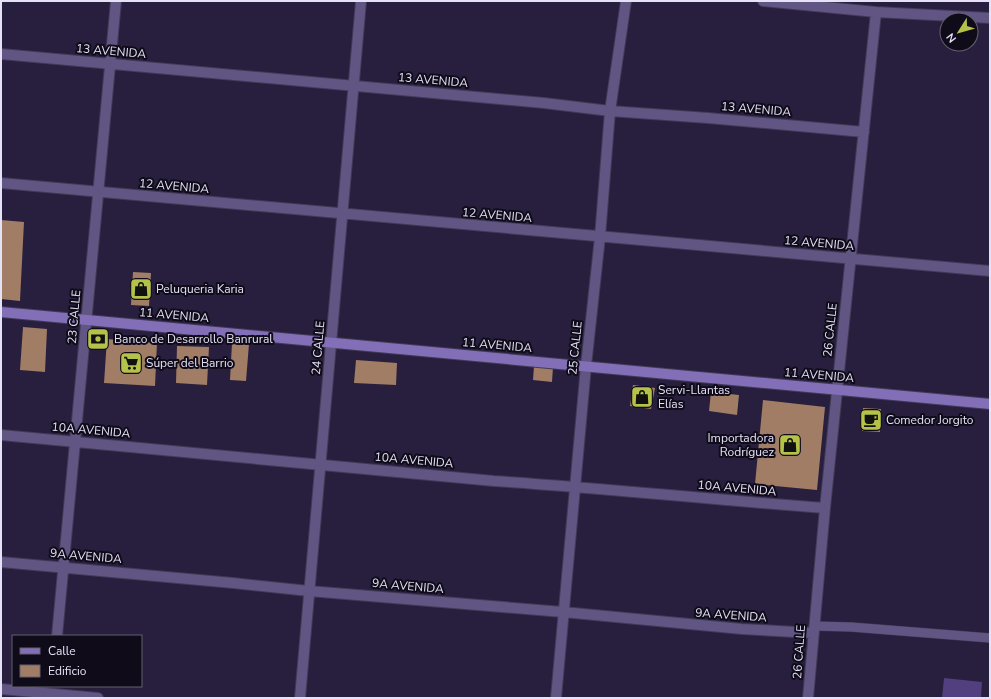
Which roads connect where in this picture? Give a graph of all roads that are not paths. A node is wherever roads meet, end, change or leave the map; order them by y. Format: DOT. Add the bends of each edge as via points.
graph roads {
  1 [pos="116,1"];
  2 [pos="361,1"];
  3 [pos="626,1"];
  4 [pos="763,1"];
  5 [pos="876,12"];
  6 [pos="990,18"];
  7 [pos="1,54"];
  8 [pos="110,64"];
  9 [pos="354,86"];
  10 [pos="610,112"];
  11 [pos="864,132"];
  12 [pos="1,183"];
  13 [pos="98,192"];
  14 [pos="343,214"];
  15 [pos="600,237"];
  16 [pos="850,259"];
  17 [pos="990,272"];
  18 [pos="1,312"];
  19 [pos="86,320"];
  20 [pos="331,342"];
  21 [pos="586,366"];
  22 [pos="838,390"];
  23 [pos="990,404"];
  24 [pos="1,435"];
  25 [pos="75,442"];
  26 [pos="320,465"];
  27 [pos="575,486"];
  28 [pos="825,508"];
  29 [pos="1,562"];
  30 [pos="63,567"];
  31 [pos="309,591"];
  32 [pos="563,612"];
  33 [pos="814,630"];
  34 [pos="57,635"];
  35 [pos="990,638"];
  36 [pos="1,689"];
  37 [pos="52,693"];
  38 [pos="98,698"];
  39 [pos="300,698"];
  40 [pos="556,698"];
  41 [pos="808,698"];
  1 -- 8 [label="street, 23 CALLE"];
  2 -- 9 [label="street, 24 CALLE"];
  3 -- 10 [label="street, 25 CALLE"];
  4 -- 5 [label="street"];
  5 -- 6 [label="street"];
  5 -- 11 [label="street, 26 CALLE"];
  7 -- 8 [label="street, 13 AVENIDA"];
  8 -- 9 [label="street, 13 AVENIDA"];
  8 -- 13 [label="street, 23 CALLE"];
  9 -- 10 [label="street, 13 AVENIDA" via="544,103"];
  9 -- 14 [label="street, 24 CALLE"];
  10 -- 11 [label="street, 13 AVENIDA"];
  10 -- 15 [label="street, 25 CALLE"];
  11 -- 16 [label="street, 26 CALLE"];
  12 -- 13 [label="street, 12 AVENIDA"];
  13 -- 14 [label="street, 12 AVENIDA"];
  13 -- 19 [label="street, 23 CALLE"];
  14 -- 15 [label="street, 12 AVENIDA"];
  14 -- 20 [label="street, 24 CALLE"];
  15 -- 16 [label="street, 12 AVENIDA"];
  15 -- 21 [label="street, 25 CALLE"];
  16 -- 17 [label="street, 12 AVENIDA"];
  16 -- 22 [label="street, 26 CALLE"];
  18 -- 19 [label="main road, 11 AVENIDA"];
  19 -- 20 [label="main road, 11 AVENIDA"];
  19 -- 25 [label="street, 23 CALLE"];
  20 -- 21 [label="main road, 11 AVENIDA"];
  20 -- 26 [label="street, 24 CALLE"];
  21 -- 22 [label="main road, 11 AVENIDA"];
  21 -- 27 [label="street, 25 CALLE"];
  22 -- 23 [label="main road, 11 AVENIDA"];
  22 -- 28 [label="street, 26 CALLE"];
  24 -- 25 [label="street, 10A AVENIDA"];
  25 -- 26 [label="street, 10A AVENIDA"];
  25 -- 30 [label="street, 23 CALLE"];
  26 -- 27 [label="street, 10A AVENIDA"];
  26 -- 31 [label="street, 24 CALLE"];
  27 -- 28 [label="street, 10A AVENIDA"];
  27 -- 32 [label="street, 25 CALLE"];
  28 -- 33 [label="street, 26 CALLE"];
  29 -- 30 [label="street, 9A AVENIDA"];
  30 -- 31 [label="street, 9A AVENIDA"];
  30 -- 34 [label="street, 23 CALLE"];
  31 -- 32 [label="street, 9A AVENIDA"];
  31 -- 39 [label="street, 24 CALLE"];
  32 -- 33 [label="street, 9A AVENIDA" via="742,629"];
  32 -- 40 [label="street, 25 CALLE"];
  33 -- 35 [label="lane" via="851,627"];
  33 -- 41 [label="street, 26 CALLE"];
  36 -- 37 [label="street"];
  37 -- 38 [label="street"];
}
